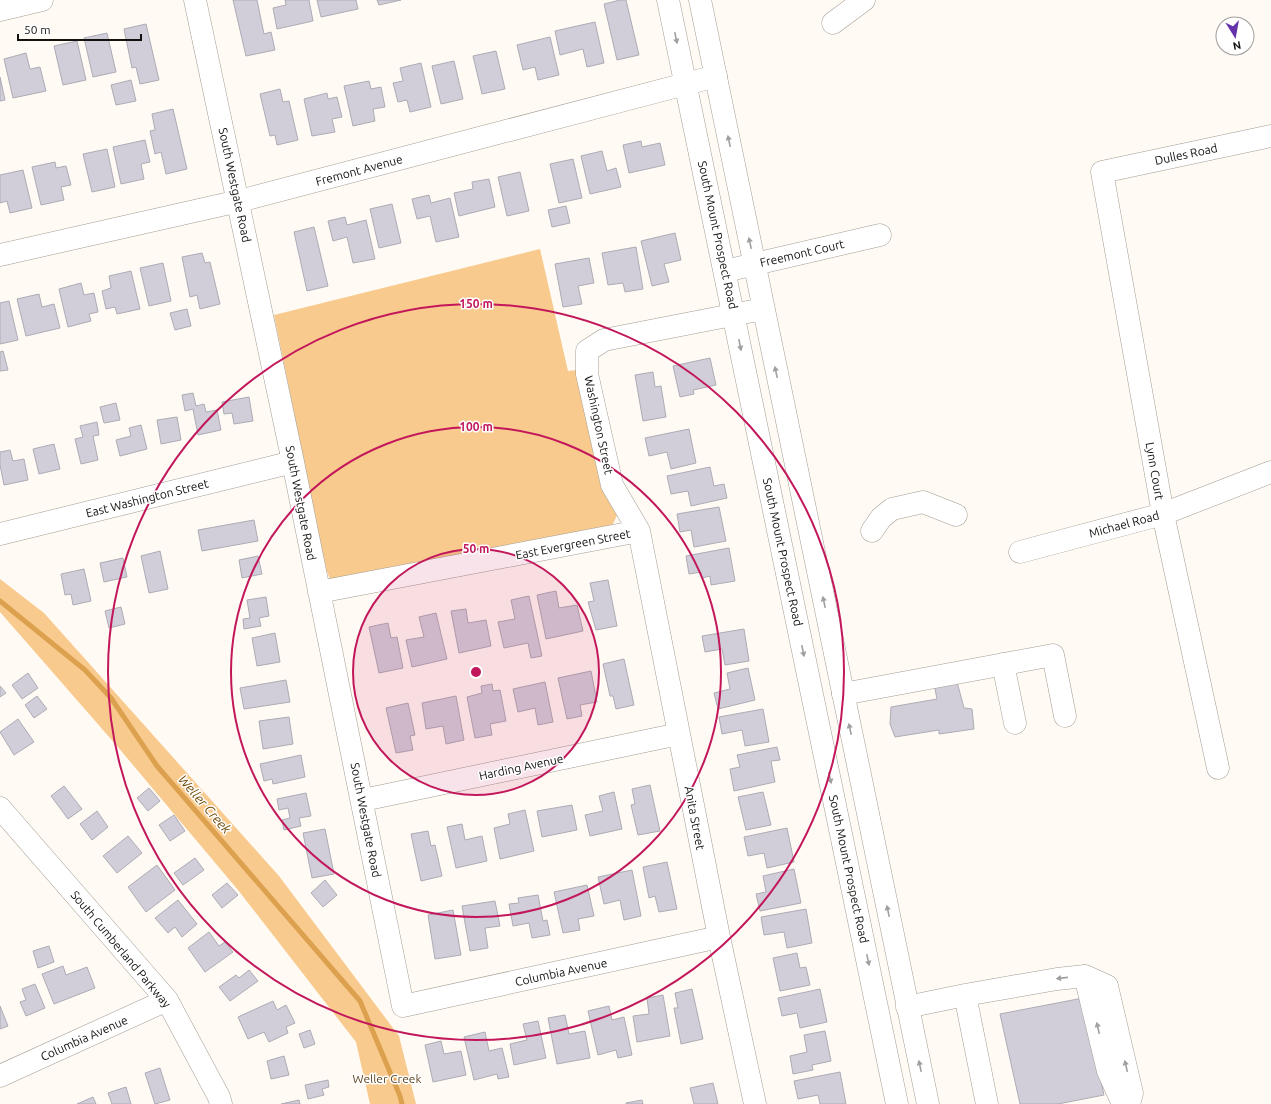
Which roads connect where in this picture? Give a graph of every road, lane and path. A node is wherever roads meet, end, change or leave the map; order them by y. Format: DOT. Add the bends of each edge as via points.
graph roads {
  1 [pos="42,0"];
  2 [pos="195,0"];
  3 [pos="668,0"];
  4 [pos="700,0"];
  5 [pos="864,0"];
  6 [pos="0,10"];
  7 [pos="833,23"];
  8 [pos="716,76"];
  9 [pos="686,84"];
  10 [pos="1271,136"];
  11 [pos="1102,172"];
  12 [pos="239,201"];
  13 [pos="880,235"];
  14 [pos="0,255"];
  15 [pos="754,264"];
  16 [pos="725,271"];
  17 [pos="763,309"];
  18 [pos="734,314"];
  19 [pos="293,462"];
  20 [pos="1271,472"];
  21 [pos="1163,514"];
  22 [pos="956,515"];
  23 [pos="639,531"];
  24 [pos="872,531"];
  25 [pos="0,534"];
  26 [pos="1020,552"];
  27 [pos="319,592"];
  28 [pos="1003,664"];
  29 [pos="843,694"];
  30 [pos="1064,716"];
  31 [pos="1015,723"];
  32 [pos="679,734"];
  33 [pos="1218,768"];
  34 [pos="363,800"];
  35 [pos="0,808"];
  36 [pos="719,937"];
  37 [pos="1085,976"];
  38 [pos="965,995"];
  39 [pos="167,1000"];
  40 [pos="403,1006"];
  41 [pos="907,1007"];
  42 [pos="0,1076"];
  43 [pos="221,1104"];
  44 [pos="754,1104"];
  45 [pos="898,1104"];
  46 [pos="928,1104"];
  47 [pos="987,1104"];
  48 [pos="1123,1104"];
  49 [pos="1129,1104"];
  1 -- 6 [label="street"];
  2 -- 12 [label="street, South Westgate Road"];
  3 -- 9 [label="street, South Mount Prospect Road, one-way"];
  4 -- 8 [label="street"];
  5 -- 7 [label="street"];
  8 -- 9 [label="street, Fremont Avenue"];
  15 -- 8 [label="street, one-way"];
  9 -- 12 [label="street, Fremont Avenue"];
  9 -- 16 [label="street, South Mount Prospect Road"];
  10 -- 11 [label="street, Dulles Road"];
  11 -- 21 [label="street, Lynn Court"];
  12 -- 14 [label="street, Fremont Avenue"];
  12 -- 19 [label="street, South Westgate Road"];
  13 -- 15 [label="street, Freemont Court"];
  15 -- 16 [label="street, Freemont Court"];
  15 -- 17 [label="street"];
  16 -- 18 [label="street, South Mount Prospect Road"];
  17 -- 18 [label="street, Washington Street"];
  29 -- 17 [label="street, one-way"];
  18 -- 23 [label="street, Washington Street" via="604,340 587,351 587,374 612,485"];
  18 -- 45 [label="street, South Mount Prospect Road, one-way"];
  19 -- 25 [label="street, East Washington Street"];
  19 -- 27 [label="street, South Westgate Road"];
  20 -- 21 [label="street, Michael Road"];
  21 -- 26 [label="street, Michael Road"];
  21 -- 33 [label="street, Lynn Court"];
  22 -- 24 [label="street" via="923,502 892,509 881,518"];
  23 -- 27 [label="street, East Evergreen Street"];
  23 -- 32 [label="street, Anita Street"];
  27 -- 34 [label="street, South Westgate Road"];
  28 -- 29 [label="street"];
  28 -- 30 [label="street" via="1053,655"];
  28 -- 31 [label="street"];
  41 -- 29 [label="street, one-way"];
  32 -- 34 [label="street, Harding Avenue"];
  32 -- 36 [label="street, Anita Street"];
  34 -- 40 [label="street, South Westgate Road"];
  35 -- 39 [label="street, South Cumberland Parkway"];
  36 -- 40 [label="street, Columbia Avenue"];
  36 -- 44 [label="street, Anita Street"];
  37 -- 38 [label="street, one-way" via="1057,978"];
  48 -- 37 [label="street, one-way" via="1108,1071"];
  49 -- 37 [label="street, one-way" via="1132,1094 1107,986"];
  38 -- 41 [label="street"];
  38 -- 47 [label="street"];
  39 -- 42 [label="street, Columbia Avenue"];
  39 -- 43 [label="street, South Cumberland Parkway" via="220,1097"];
  46 -- 41 [label="street, one-way"];
}
